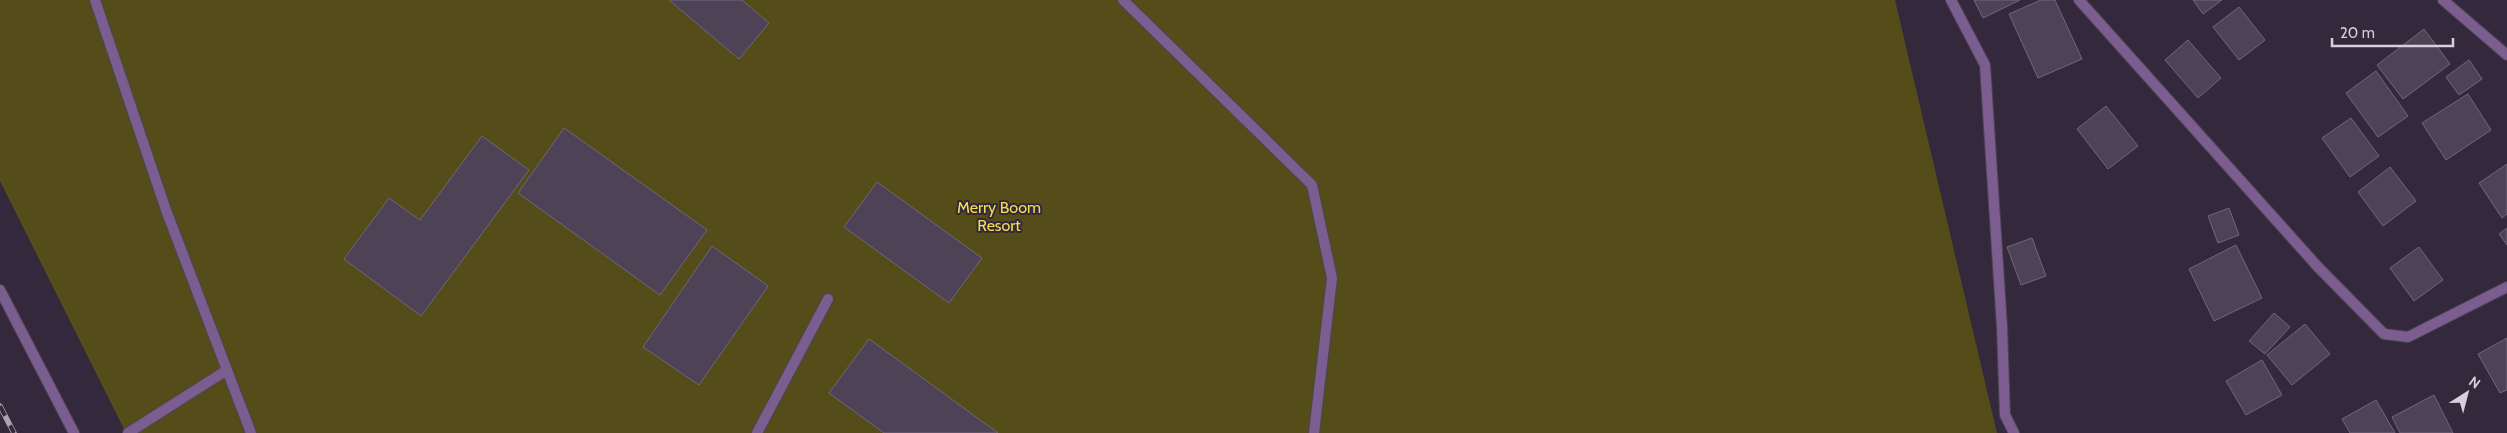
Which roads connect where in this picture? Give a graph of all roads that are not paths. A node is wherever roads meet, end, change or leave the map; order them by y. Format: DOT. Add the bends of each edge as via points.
graph roads {
  1 [pos="95,0"];
  2 [pos="1122,0"];
  3 [pos="1951,0"];
  4 [pos="2079,0"];
  5 [pos="2443,0"];
  6 [pos="2507,54"];
  7 [pos="2507,287"];
  8 [pos="0,290"];
  9 [pos="828,299"];
  10 [pos="227,370"];
  11 [pos="74,433"];
  12 [pos="128,433"];
  13 [pos="251,433"];
  14 [pos="757,433"];
  15 [pos="1314,433"];
  16 [pos="2014,433"];
  1 -- 10 [label="street" via="166,210"];
  2 -- 15 [label="street" via="1312,186 1332,278"];
  3 -- 16 [label="street" via="1985,65 2005,415"];
  4 -- 7 [label="street" via="2318,267 2384,334 2408,337"];
  5 -- 6 [label="street"];
  8 -- 11 [label="street"];
  9 -- 14 [label="street"];
  10 -- 12 [label="street"];
  10 -- 13 [label="street"];
}
